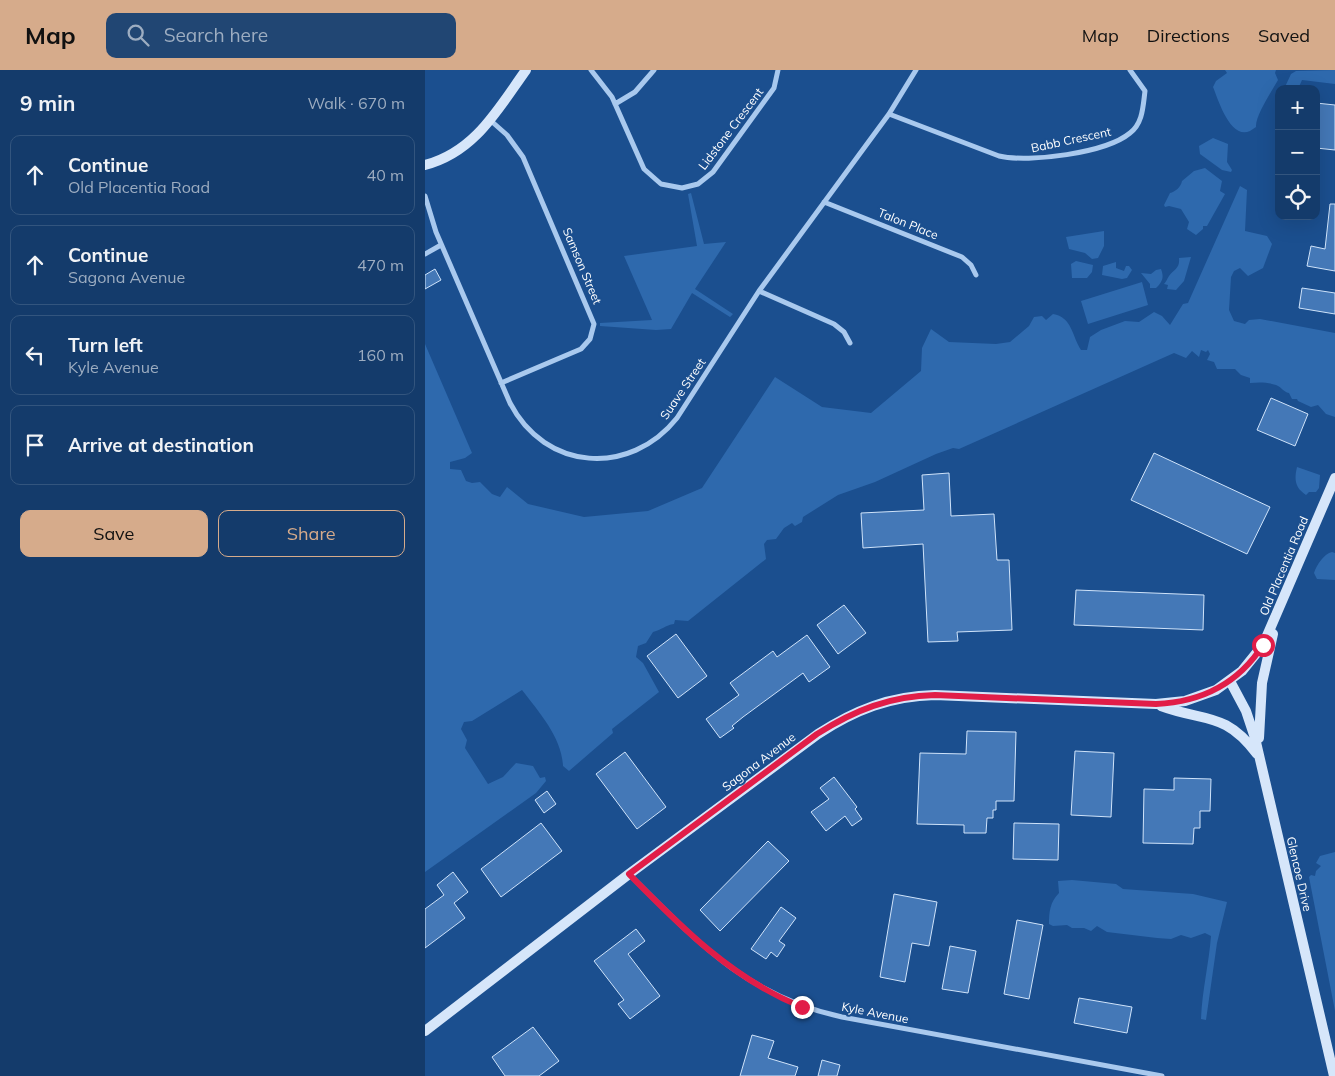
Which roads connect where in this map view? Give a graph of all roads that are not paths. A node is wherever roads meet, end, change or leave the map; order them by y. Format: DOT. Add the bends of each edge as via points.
graph roads {
  1 [pos="526,70"];
  2 [pos="591,70"];
  3 [pos="654,70"];
  4 [pos="778,70"];
  5 [pos="916,70"];
  6 [pos="1130,70"];
  7 [pos="615,104"];
  8 [pos="889,114"];
  9 [pos="490,120"];
  10 [pos="425,165"];
  11 [pos="425,196"];
  12 [pos="824,202"];
  13 [pos="441,245"];
  14 [pos="425,254"];
  15 [pos="977,275"];
  16 [pos="759,291"];
  17 [pos="850,343"];
  18 [pos="501,383"];
  19 [pos="1335,478"];
  20 [pos="1276,620"];
  21 [pos="1230,681"];
  22 [pos="1156,704"];
  23 [pos="1261,759"];
  24 [pos="629,874"];
  25 [pos="425,1031"];
  26 [pos="1163,1076"];
  27 [pos="1334,1076"];
  1 -- 9 [label="main road"];
  2 -- 7 [label="street, Lidstone Crescent"];
  3 -- 7 [label="street" via="635,92"];
  4 -- 7 [label="street, Lidstone Crescent" via="774,88 713,172 703,181 688,187 667,186 649,176"];
  5 -- 8 [label="street, Suave Street"];
  6 -- 8 [label="street, Babb Crescent" via="1145,91 1143,114 1131,133 1113,144 1045,158 999,156"];
  8 -- 12 [label="street, Suave Street"];
  9 -- 10 [label="main road" via="459,151"];
  9 -- 18 [label="street, Samson Street" via="512,140 523,157 594,324 590,339 581,349"];
  11 -- 13 [label="street, Suave Street"];
  12 -- 15 [label="street, Talon Place" via="957,254 967,260"];
  12 -- 16 [label="street, Suave Street"];
  13 -- 14 [label="street"];
  13 -- 18 [label="street, Suave Street"];
  16 -- 17 [label="street" via="835,324"];
  16 -- 18 [label="street, Suave Street" via="677,418 656,439 628,454 589,458 551,447 523,424"];
  19 -- 20 [label="main road, Old Placentia Road"];
  20 -- 21 [label="main road, Old Placentia Road" via="1258,652"];
  20 -- 23 [label="main road" via="1261,691"];
  21 -- 22 [label="main road, Sagona Avenue" via="1194,699"];
  21 -- 23 [label="main road, Glencoe Drive" via="1249,720"];
  22 -- 23 [label="main road" via="1224,724 1245,740"];
  22 -- 24 [label="main road, Sagona Avenue" via="935,695 905,696 876,704 846,716 817,734"];
  23 -- 27 [label="main road, Glencoe Drive"];
  24 -- 25 [label="main road, Sagona Avenue"];
  24 -- 26 [label="street, Kyle Avenue" via="722,962 771,994 797,1005 842,1017"];
}
